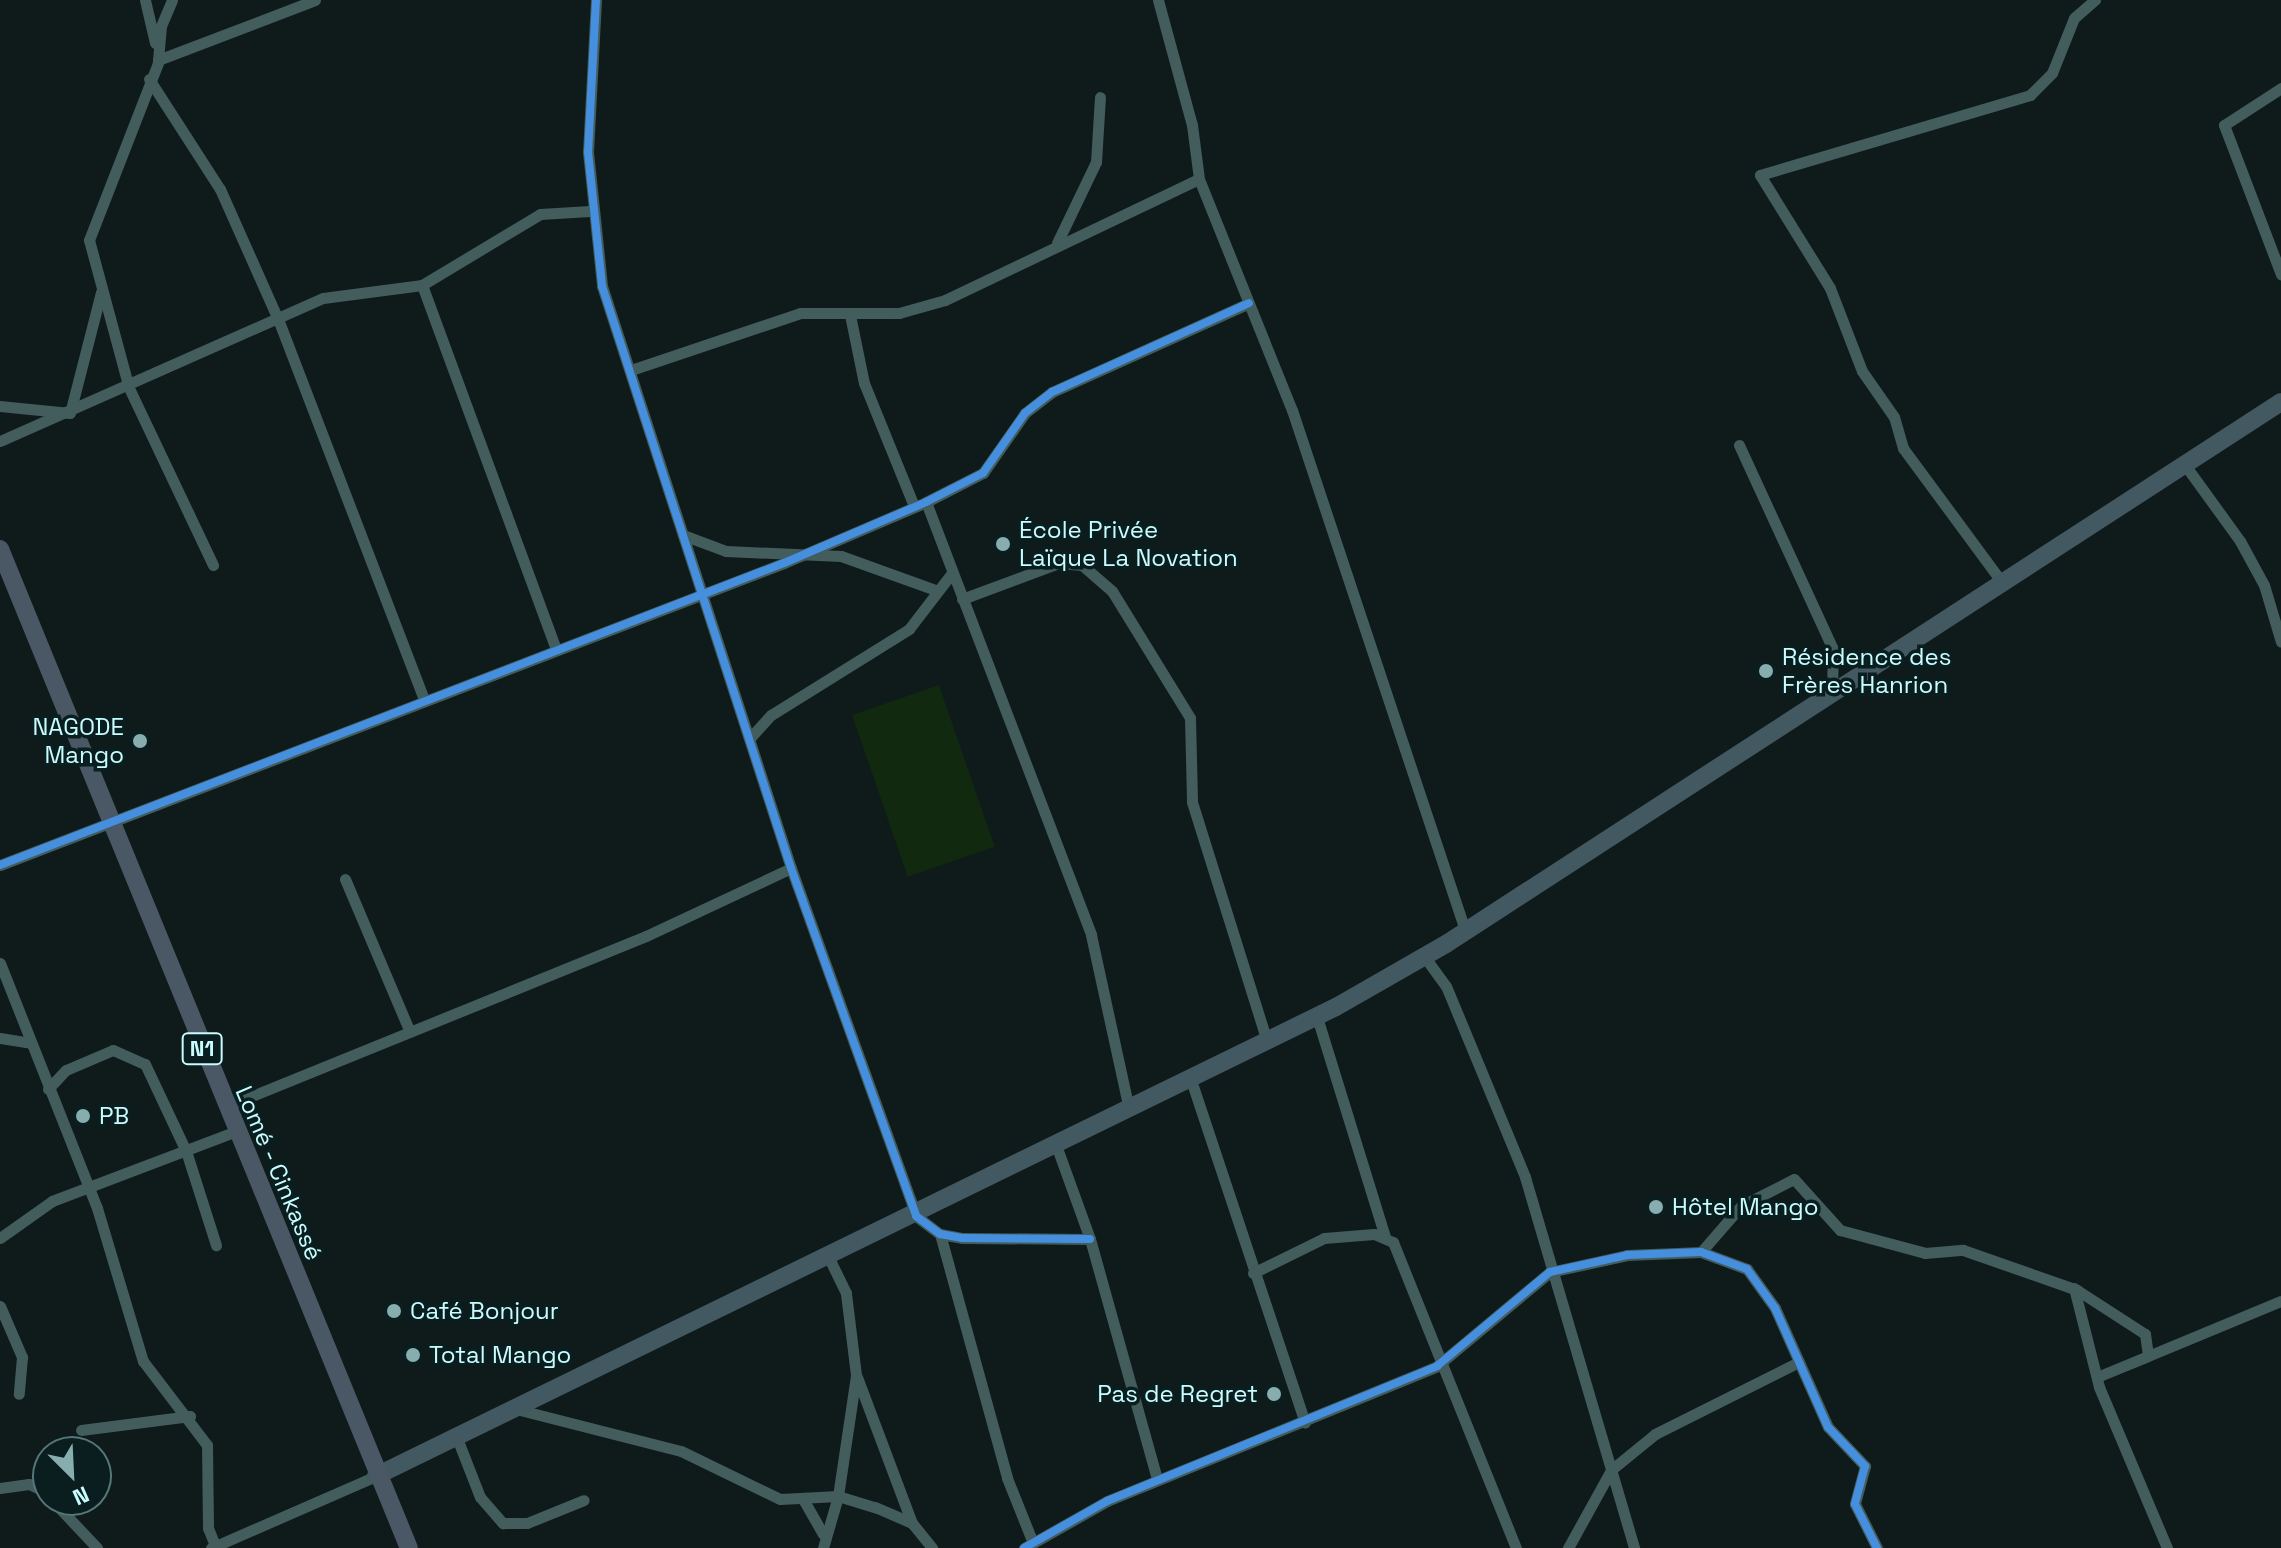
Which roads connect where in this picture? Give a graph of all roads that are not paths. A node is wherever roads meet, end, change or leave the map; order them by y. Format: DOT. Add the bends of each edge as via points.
graph roads {
  1 [pos="145,0"];
  2 [pos="172,0"];
  3 [pos="315,0"];
  4 [pos="596,0"];
  5 [pos="1158,0"];
  6 [pos="2095,0"];
  7 [pos="158,63"];
  8 [pos="149,79"];
  9 [pos="2281,88"];
  10 [pos="1100,97"];
  11 [pos="1199,179"];
  12 [pos="590,211"];
  13 [pos="1057,243"];
  14 [pos="2281,274"];
  15 [pos="422,285"];
  16 [pos="101,291"];
  17 [pos="1249,303"];
  18 [pos="850,315"];
  19 [pos="278,319"];
  20 [pos="631,370"];
  21 [pos="129,388"];
  22 [pos="2281,402"];
  23 [pos="0,406"];
  24 [pos="70,413"];
  25 [pos="0,441"];
  26 [pos="1739,445"];
  27 [pos="2185,465"];
  28 [pos="920,504"];
  29 [pos="683,535"];
  30 [pos="0,549"];
  31 [pos="808,553"];
  32 [pos="213,565"];
  33 [pos="952,573"];
  34 [pos="2001,581"];
  35 [pos="701,591"];
  36 [pos="938,591"];
  37 [pos="962,599"];
  38 [pos="2281,642"];
  39 [pos="555,646"];
  40 [pos="1832,691"];
  41 [pos="424,699"];
  42 [pos="750,738"];
  43 [pos="112,824"];
  44 [pos="0,865"];
  45 [pos="791,868"];
  46 [pos="345,879"];
  47 [pos="1465,930"];
  48 [pos="1424,956"];
  49 [pos="0,963"];
  50 [pos="1317,1017"];
  51 [pos="410,1032"];
  52 [pos="0,1038"];
  53 [pos="1267,1041"];
  54 [pos="31,1043"];
  55 [pos="1191,1080"];
  56 [pos="48,1089"];
  57 [pos="225,1107"];
  58 [pos="1129,1109"];
  59 [pos="236,1131"];
  60 [pos="1056,1145"];
  61 [pos="186,1151"];
  62 [pos="90,1190"];
  63 [pos="916,1216"];
  64 [pos="940,1234"];
  65 [pos="1385,1236"];
  66 [pos="0,1238"];
  67 [pos="1090,1239"];
  68 [pos="216,1245"];
  69 [pos="1701,1252"];
  70 [pos="828,1256"];
  71 [pos="1550,1272"];
  72 [pos="1253,1273"];
  73 [pos="2074,1288"];
  74 [pos="2281,1301"];
  75 [pos="0,1306"];
  76 [pos="2148,1356"];
  77 [pos="1799,1362"];
  78 [pos="1437,1366"];
  79 [pos="856,1375"];
  80 [pos="2097,1377"];
  81 [pos="19,1394"];
  82 [pos="508,1407"];
  83 [pos="190,1416"];
  84 [pos="1305,1423"];
  85 [pos="81,1430"];
  86 [pos="455,1433"];
  87 [pos="1611,1470"];
  88 [pos="376,1476"];
  89 [pos="1157,1479"];
  90 [pos="32,1485"];
  91 [pos="0,1488"];
  92 [pos="838,1496"];
  93 [pos="803,1499"];
  94 [pos="584,1500"];
  95 [pos="67,1516"];
  96 [pos="912,1523"];
  97 [pos="823,1534"];
  98 [pos="1028,1546"];
  99 [pos="214,1547"];
  100 [pos="97,1548"];
  101 [pos="409,1548"];
  102 [pos="823,1548"];
  103 [pos="932,1548"];
  104 [pos="1516,1548"];
  105 [pos="1568,1548"];
  106 [pos="1634,1548"];
  107 [pos="1877,1548"];
  108 [pos="2167,1548"];
  1 -- 7 [label="street"];
  2 -- 7 [label="street" via="161,26"];
  3 -- 7 [label="street"];
  4 -- 12 [label="street"];
  5 -- 11 [label="street" via="1192,125"];
  6 -- 34 [label="street" via="2074,18 2052,73 2030,95 1760,175 1830,288 1862,371 1894,417 1903,448"];
  7 -- 8 [label="street"];
  8 -- 16 [label="street" via="89,240"];
  8 -- 19 [label="street" via="220,189"];
  9 -- 14 [label="street" via="2224,125"];
  10 -- 13 [label="street" via="1096,162"];
  11 -- 13 [label="street"];
  11 -- 17 [label="street"];
  12 -- 15 [label="street" via="540,214"];
  12 -- 20 [label="street" via="602,286"];
  13 -- 18 [label="street" via="945,300 899,313"];
  15 -- 19 [label="street" via="323,298"];
  15 -- 39 [label="street"];
  16 -- 21 [label="street"];
  16 -- 24 [label="street"];
  17 -- 28 [label="street" via="1052,392 1025,413 983,473"];
  17 -- 47 [label="street" via="1324,500 1351,601"];
  18 -- 20 [label="street" via="800,313"];
  18 -- 28 [label="street" via="864,383"];
  19 -- 21 [label="street"];
  19 -- 41 [label="street"];
  20 -- 29 [label="street"];
  21 -- 24 [label="street"];
  21 -- 32 [label="street"];
  22 -- 27 [label="main road"];
  23 -- 24 [label="street"];
  24 -- 25 [label="street"];
  26 -- 40 [label="street" via="1833,649"];
  27 -- 34 [label="main road"];
  27 -- 38 [label="street" via="2258,574"];
  28 -- 31 [label="street"];
  28 -- 33 [label="street"];
  29 -- 31 [label="street" via="726,551"];
  29 -- 35 [label="street"];
  30 -- 43 [label="highway, Lomé - Cinkassé / N1"];
  31 -- 35 [label="street"];
  31 -- 36 [label="street" via="854,559"];
  33 -- 36 [label="street"];
  33 -- 37 [label="street"];
  34 -- 40 [label="main road"];
  35 -- 39 [label="street"];
  35 -- 42 [label="street"];
  36 -- 42 [label="street" via="909,629 771,715"];
  37 -- 53 [label="street" via="1059,563 1082,565 1112,591 1190,718 1192,802"];
  37 -- 58 [label="street" via="1091,935"];
  39 -- 41 [label="street"];
  40 -- 47 [label="main road"];
  41 -- 43 [label="street"];
  42 -- 45 [label="street"];
  43 -- 44 [label="street"];
  43 -- 57 [label="highway, Lomé - Cinkassé / N1"];
  45 -- 51 [label="street"];
  45 -- 63 [label="street"];
  46 -- 51 [label="street"];
  47 -- 48 [label="main road"];
  48 -- 50 [label="main road"];
  48 -- 71 [label="street" via="1446,986 1483,1070 1525,1177"];
  49 -- 54 [label="street"];
  50 -- 53 [label="main road"];
  50 -- 65 [label="street"];
  51 -- 57 [label="street"];
  52 -- 54 [label="street"];
  53 -- 55 [label="main road"];
  54 -- 56 [label="street"];
  55 -- 58 [label="main road"];
  55 -- 72 [label="street"];
  56 -- 61 [label="street" via="84,1061 128,1050 156,1081"];
  56 -- 62 [label="street"];
  57 -- 59 [label="highway, Lomé - Cinkassé / N1"];
  58 -- 60 [label="main road"];
  59 -- 61 [label="street"];
  59 -- 88 [label="highway, Lomé - Cinkassé / N1"];
  60 -- 63 [label="main road"];
  60 -- 67 [label="street"];
  61 -- 62 [label="street"];
  61 -- 68 [label="street"];
  62 -- 66 [label="street" via="52,1201"];
  62 -- 83 [label="street" via="143,1361"];
  63 -- 64 [label="street"];
  63 -- 70 [label="main road"];
  64 -- 67 [label="street"];
  64 -- 98 [label="street"];
  65 -- 72 [label="street" via="1324,1238"];
  65 -- 78 [label="street" via="1403,1266"];
  67 -- 89 [label="street"];
  69 -- 71 [label="street" via="1627,1255"];
  69 -- 73 [label="street" via="1741,1206 1794,1179 1840,1230 1925,1253 1963,1250"];
  69 -- 77 [label="street" via="1747,1269"];
  70 -- 79 [label="street" via="846,1293"];
  70 -- 82 [label="main road"];
  71 -- 78 [label="street"];
  71 -- 87 [label="street"];
  72 -- 84 [label="street"];
  73 -- 76 [label="street" via="2145,1334"];
  73 -- 80 [label="street"];
  74 -- 76 [label="street"];
  75 -- 81 [label="street" via="22,1357"];
  76 -- 80 [label="street"];
  77 -- 87 [label="street" via="1655,1434"];
  77 -- 107 [label="street" via="1828,1427 1865,1466 1855,1504"];
  78 -- 84 [label="street"];
  78 -- 104 [label="street"];
  79 -- 92 [label="street"];
  79 -- 96 [label="street"];
  80 -- 108 [label="street"];
  82 -- 86 [label="main road"];
  82 -- 93 [label="street" via="617,1430 692,1455 780,1499"];
  83 -- 85 [label="street"];
  83 -- 99 [label="street" via="207,1445"];
  84 -- 89 [label="street"];
  86 -- 88 [label="main road"];
  86 -- 94 [label="street" via="480,1497 503,1523 527,1523"];
  87 -- 105 [label="street"];
  87 -- 106 [label="street"];
  88 -- 99 [label="street"];
  88 -- 101 [label="highway, Lomé - Cinkassé / N1"];
  89 -- 98 [label="street"];
  90 -- 91 [label="street"];
  92 -- 93 [label="street"];
  92 -- 96 [label="street"];
  92 -- 97 [label="street"];
  93 -- 97 [label="street"];
  95 -- 100 [label="street"];
  96 -- 103 [label="street"];
  97 -- 102 [label="street"];
}
